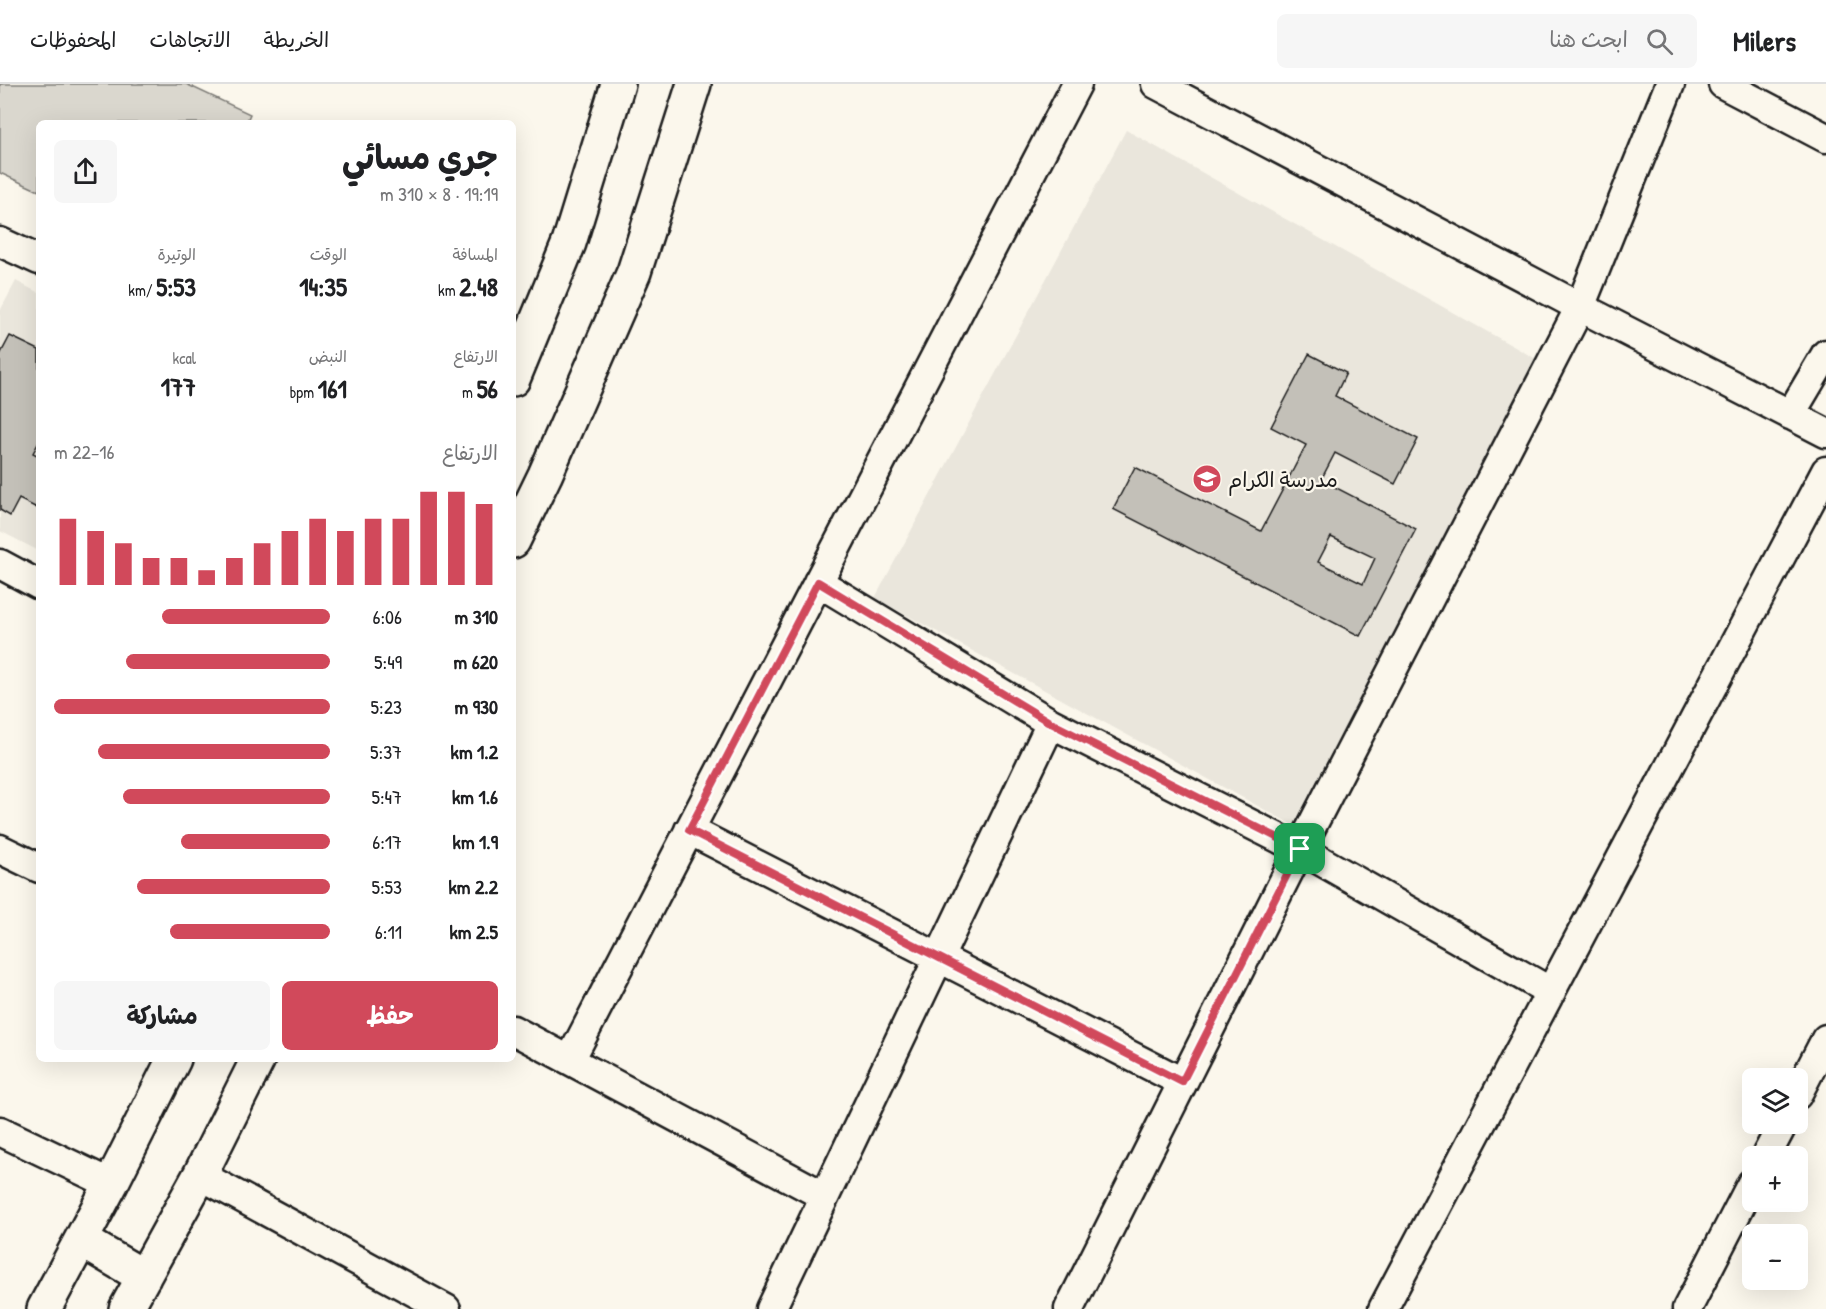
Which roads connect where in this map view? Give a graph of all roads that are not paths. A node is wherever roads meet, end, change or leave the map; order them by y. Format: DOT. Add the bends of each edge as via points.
graph roads {
  1 [pos="618,84"];
  2 [pos="694,84"];
  3 [pos="1077,84"];
  4 [pos="1156,84"];
  5 [pos="1670,84"];
  6 [pos="1723,84"];
  7 [pos="1826,138"];
  8 [pos="0,242"];
  9 [pos="36,259"];
  10 [pos="1580,307"];
  11 [pos="1826,354"];
  12 [pos="516,372"];
  13 [pos="1790,415"];
  14 [pos="1826,433"];
  15 [pos="1826,471"];
  16 [pos="516,535"];
  17 [pos="0,564"];
  18 [pos="818,582"];
  19 [pos="36,583"];
  20 [pos="1051,723"];
  21 [pos="689,830"];
  22 [pos="0,849"];
  23 [pos="1300,849"];
  24 [pos="36,867"];
  25 [pos="939,957"];
  26 [pos="1551,992"];
  27 [pos="516,1032"];
  28 [pos="1826,1039"];
  29 [pos="570,1060"];
  30 [pos="172,1062"];
  31 [pos="256,1062"];
  32 [pos="1808,1074"];
  33 [pos="1182,1082"];
  34 [pos="0,1131"];
  35 [pos="200,1175"];
  36 [pos="111,1184"];
  37 [pos="825,1196"];
  38 [pos="1742,1202"];
  39 [pos="81,1240"];
  40 [pos="144,1277"];
  41 [pos="44,1309"];
  42 [pos="126,1309"];
  43 [pos="447,1309"];
  44 [pos="771,1309"];
  45 [pos="1069,1309"];
  46 [pos="1383,1309"];
  47 [pos="1687,1309"];
  1 -- 12 [label="main road" via="569,243"];
  2 -- 16 [label="main road" via="634,272"];
  3 -- 18 [label="street"];
  4 -- 10 [label="street"];
  5 -- 10 [label="street"];
  6 -- 7 [label="street"];
  8 -- 9 [label="street"];
  10 -- 13 [label="street"];
  10 -- 23 [label="street"];
  11 -- 13 [label="street"];
  13 -- 14 [label="street"];
  15 -- 26 [label="street"];
  17 -- 19 [label="street"];
  18 -- 20 [label="street"];
  18 -- 21 [label="street"];
  20 -- 23 [label="street"];
  20 -- 25 [label="street"];
  21 -- 25 [label="street"];
  21 -- 29 [label="street"];
  22 -- 24 [label="street"];
  23 -- 26 [label="street"];
  23 -- 33 [label="street"];
  25 -- 33 [label="street"];
  25 -- 37 [label="street"];
  26 -- 46 [label="street"];
  27 -- 29 [label="street"];
  28 -- 32 [label="street"];
  29 -- 37 [label="street"];
  30 -- 36 [label="main road"];
  31 -- 35 [label="main road"];
  33 -- 45 [label="street"];
  34 -- 36 [label="street"];
  35 -- 40 [label="main road"];
  35 -- 43 [label="street"];
  36 -- 39 [label="main road"];
  37 -- 44 [label="street"];
  38 -- 47 [label="street"];
  39 -- 40 [label="main road"];
  39 -- 41 [label="main road"];
  40 -- 42 [label="main road"];
}
